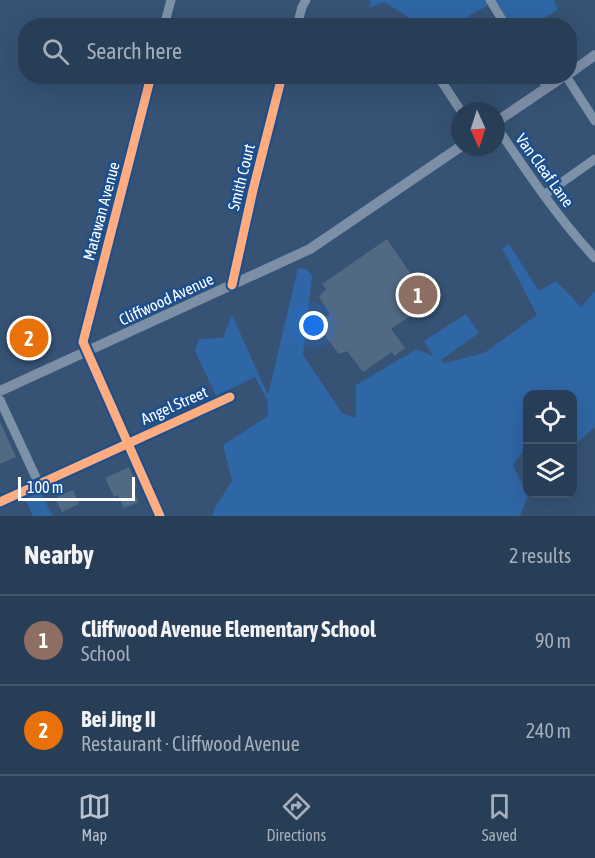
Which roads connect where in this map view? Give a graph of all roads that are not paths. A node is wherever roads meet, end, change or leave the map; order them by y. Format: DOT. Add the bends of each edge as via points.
graph roads {
  1 [pos="171,0"];
  2 [pos="306,0"];
  3 [pos="490,0"];
  4 [pos="166,18"];
  5 [pos="299,18"];
  6 [pos="501,18"];
  7 [pos="595,56"];
  8 [pos="577,68"];
  9 [pos="149,84"];
  10 [pos="280,84"];
  11 [pos="443,84"];
  12 [pos="545,84"];
  13 [pos="552,84"];
  14 [pos="570,84"];
  15 [pos="547,87"];
  16 [pos="454,102"];
  17 [pos="505,117"];
  18 [pos="595,121"];
  19 [pos="505,137"];
  20 [pos="451,153"];
  21 [pos="595,159"];
  22 [pos="544,195"];
  23 [pos="595,258"];
  24 [pos="232,285"];
  25 [pos="86,353"];
  26 [pos="0,391"];
  27 [pos="230,397"];
  28 [pos="0,400"];
  29 [pos="126,443"];
  30 [pos="39,484"];
  31 [pos="0,502"];
  32 [pos="160,516"];
  1 -- 4 [label="street"];
  2 -- 5 [label="street"];
  3 -- 6 [label="street"];
  7 -- 8 [label="main road"];
  9 -- 25 [label="street, Matawan Avenue" via="89,315 83,342"];
  10 -- 24 [label="street, Smith Court"];
  11 -- 16 [label="street"];
  12 -- 15 [label="street"];
  13 -- 15 [label="main road"];
  14 -- 18 [label="street"];
  15 -- 17 [label="main road"];
  19 -- 22 [label="street, Van Cleaf Lane"];
  20 -- 24 [label="main road, Cliffwood Avenue" via="310,249"];
  21 -- 22 [label="street"];
  22 -- 23 [label="street, Van Cleaf Lane"];
  24 -- 25 [label="main road, Cliffwood Avenue"];
  25 -- 26 [label="main road, Cliffwood Avenue"];
  25 -- 29 [label="street"];
  27 -- 29 [label="street, Angel Street"];
  28 -- 30 [label="street"];
  29 -- 30 [label="street, Angel Street"];
  29 -- 32 [label="street"];
  30 -- 31 [label="street, Angel Street"];
}
